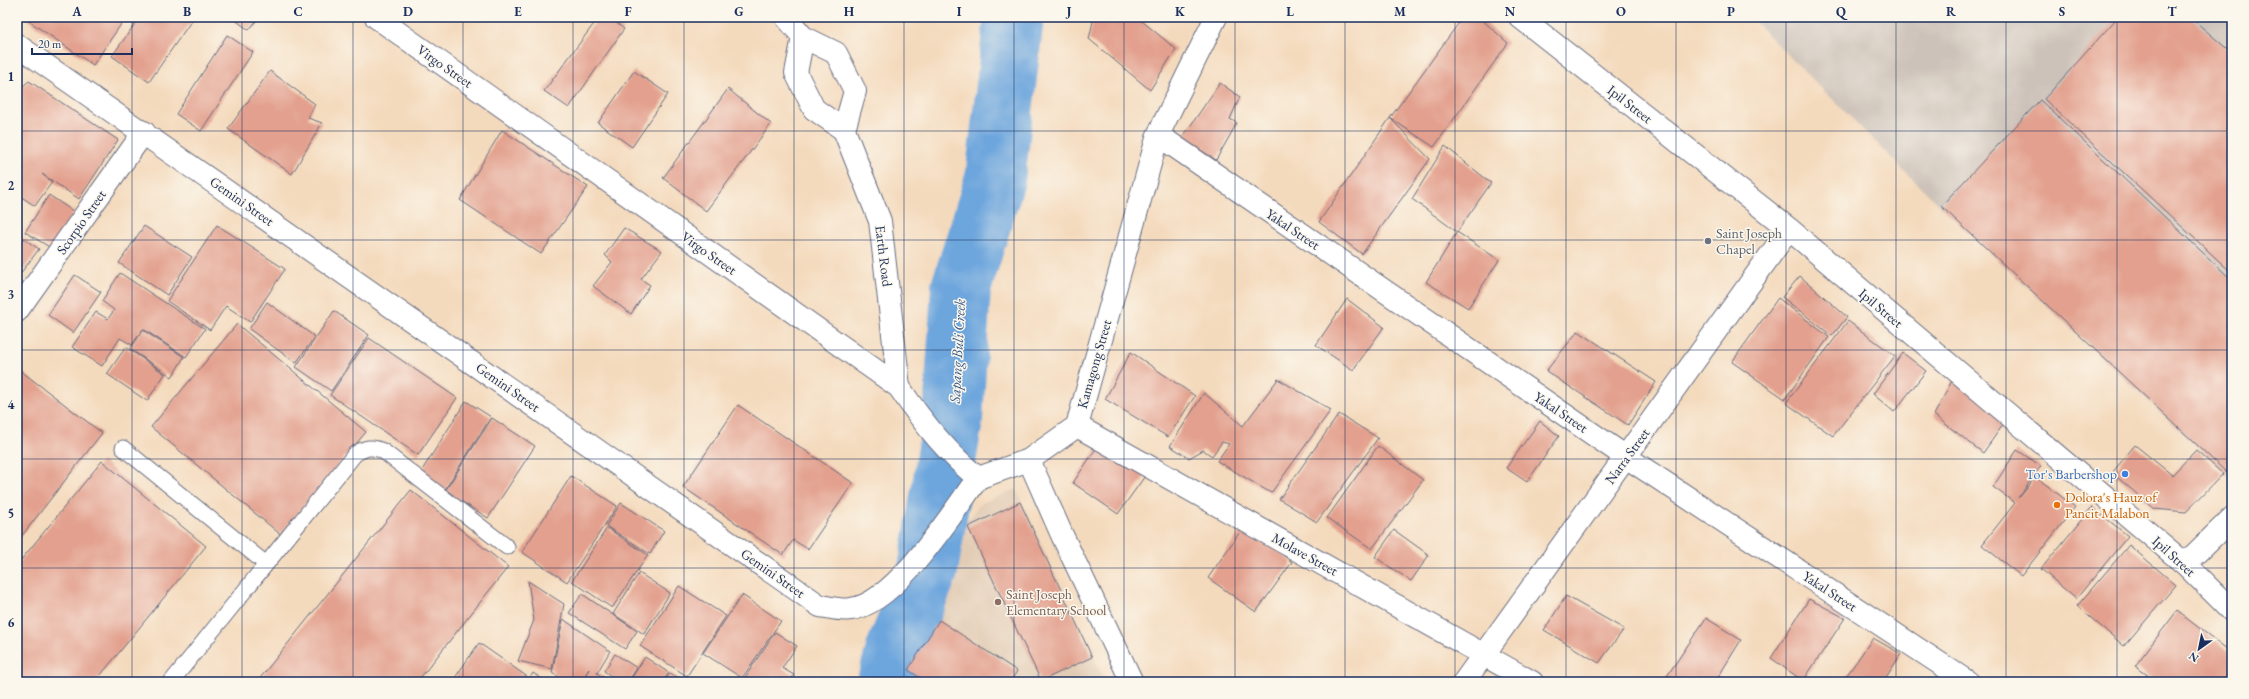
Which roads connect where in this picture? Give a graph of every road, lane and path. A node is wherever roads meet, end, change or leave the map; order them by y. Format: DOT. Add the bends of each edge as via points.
graph roads {
  1 [pos="376,17"];
  2 [pos="786,17"];
  3 [pos="1216,17"];
  4 [pos="1520,17"];
  5 [pos="803,37"];
  6 [pos="17,45"];
  7 [pos="844,130"];
  8 [pos="144,132"];
  9 [pos="1158,135"];
  10 [pos="1789,229"];
  11 [pos="17,311"];
  12 [pos="899,388"];
  13 [pos="1077,426"];
  14 [pos="123,448"];
  15 [pos="1626,457"];
  16 [pos="1029,460"];
  17 [pos="978,478"];
  18 [pos="2232,518"];
  19 [pos="507,546"];
  20 [pos="266,564"];
  21 [pos="2185,564"];
  22 [pos="2232,610"];
  23 [pos="1484,654"];
  24 [pos="171,682"];
  25 [pos="1132,682"];
  26 [pos="1464,682"];
  27 [pos="1532,682"];
  28 [pos="1968,682"];
  1 -- 12 [label="street, Virgo Street"];
  2 -- 5 [label="street"];
  3 -- 9 [label="street, Kamagong Street"];
  4 -- 10 [label="street, Ipil Street"];
  5 -- 7 [label="street" via="796,73 814,109"];
  5 -- 7 [label="street" via="836,53 855,91"];
  6 -- 8 [label="street, Gemini Street"];
  7 -- 12 [label="street, Earth Road" via="880,222"];
  8 -- 11 [label="street, Scorpio Street"];
  8 -- 17 [label="street, Gemini Street" via="820,606 850,609 876,600 921,554"];
  9 -- 13 [label="street, Kamagong Street"];
  9 -- 15 [label="street, Yakal Street"];
  10 -- 15 [label="street, Narra Street"];
  10 -- 21 [label="street, Ipil Street"];
  12 -- 17 [label="street, Virgo Street" via="919,418 949,453"];
  13 -- 16 [label="street, Kamagong Street"];
  13 -- 23 [label="street, Molave Street"];
  14 -- 20 [label="lane"];
  15 -- 23 [label="street, Narra Street"];
  15 -- 28 [label="street, Yakal Street"];
  16 -- 17 [label="street"];
  16 -- 25 [label="street"];
  18 -- 21 [label="street"];
  19 -- 20 [label="lane" via="383,451 374,447 364,448 355,454"];
  20 -- 24 [label="lane"];
  21 -- 22 [label="street, Ipil Street"];
  23 -- 26 [label="street, Narra Street"];
  23 -- 27 [label="street, Molave Street"];
}
